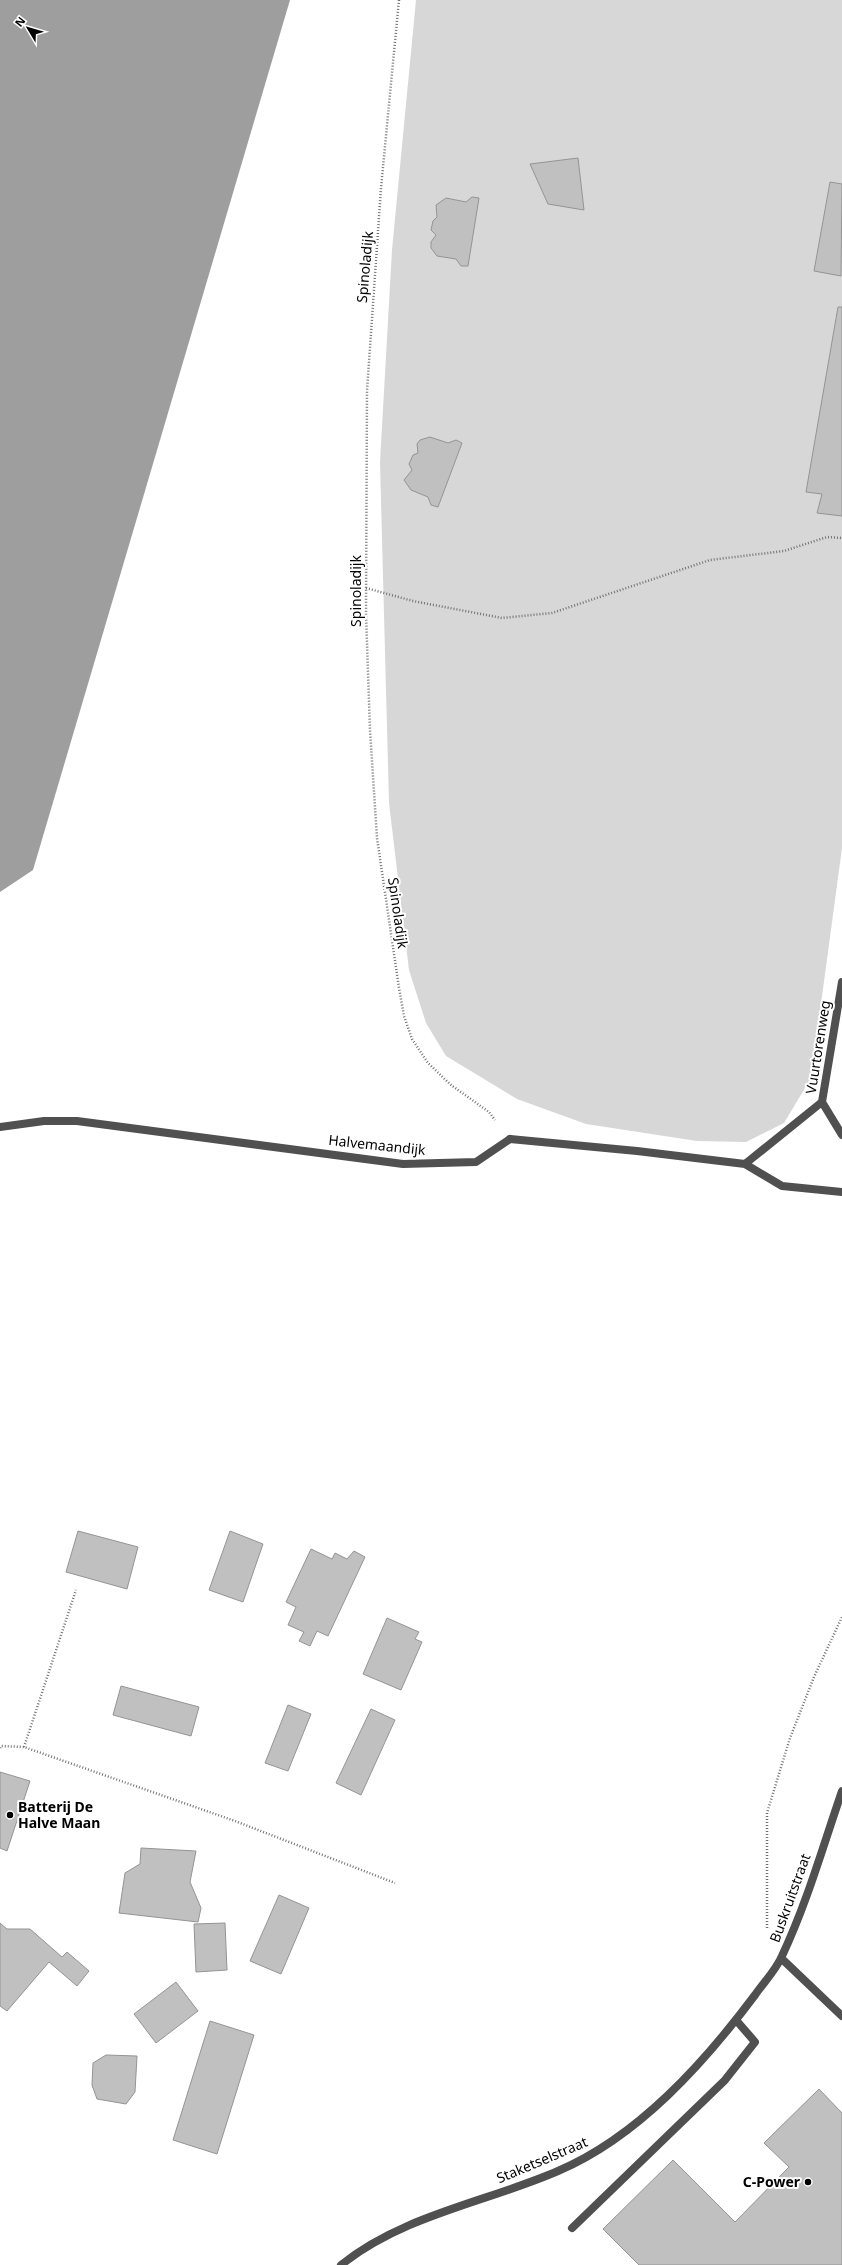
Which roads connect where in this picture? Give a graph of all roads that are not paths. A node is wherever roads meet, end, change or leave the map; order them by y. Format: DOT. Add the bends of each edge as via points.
graph roads {
  1 [pos="842,982"];
  2 [pos="822,1102"];
  3 [pos="0,1127"];
  4 [pos="842,1135"];
  5 [pos="745,1164"];
  6 [pos="842,1192"];
  7 [pos="842,1791"];
  8 [pos="781,1958"];
  9 [pos="842,2016"];
  10 [pos="736,2020"];
  11 [pos="572,2228"];
  12 [pos="341,2265"];
  1 -- 2 [label="street, Vuurtorenweg"];
  2 -- 4 [label="street, Vuurtorenweg"];
  2 -- 5 [label="street"];
  3 -- 5 [label="street, Halvemaandijk" via="44,1121 77,1121 403,1164 476,1162 510,1139"];
  5 -- 6 [label="street" via="782,1186"];
  7 -- 8 [label="street, Buskruitstraat" via="797,1921"];
  8 -- 9 [label="street, Buskruitstraat"];
  8 -- 10 [label="street, Staketselstraat"];
  10 -- 11 [label="street" via="755,2042 725,2080"];
  10 -- 12 [label="street, Staketselstraat" via="668,2093 634,2126 610,2144 558,2171 395,2232"];
}
